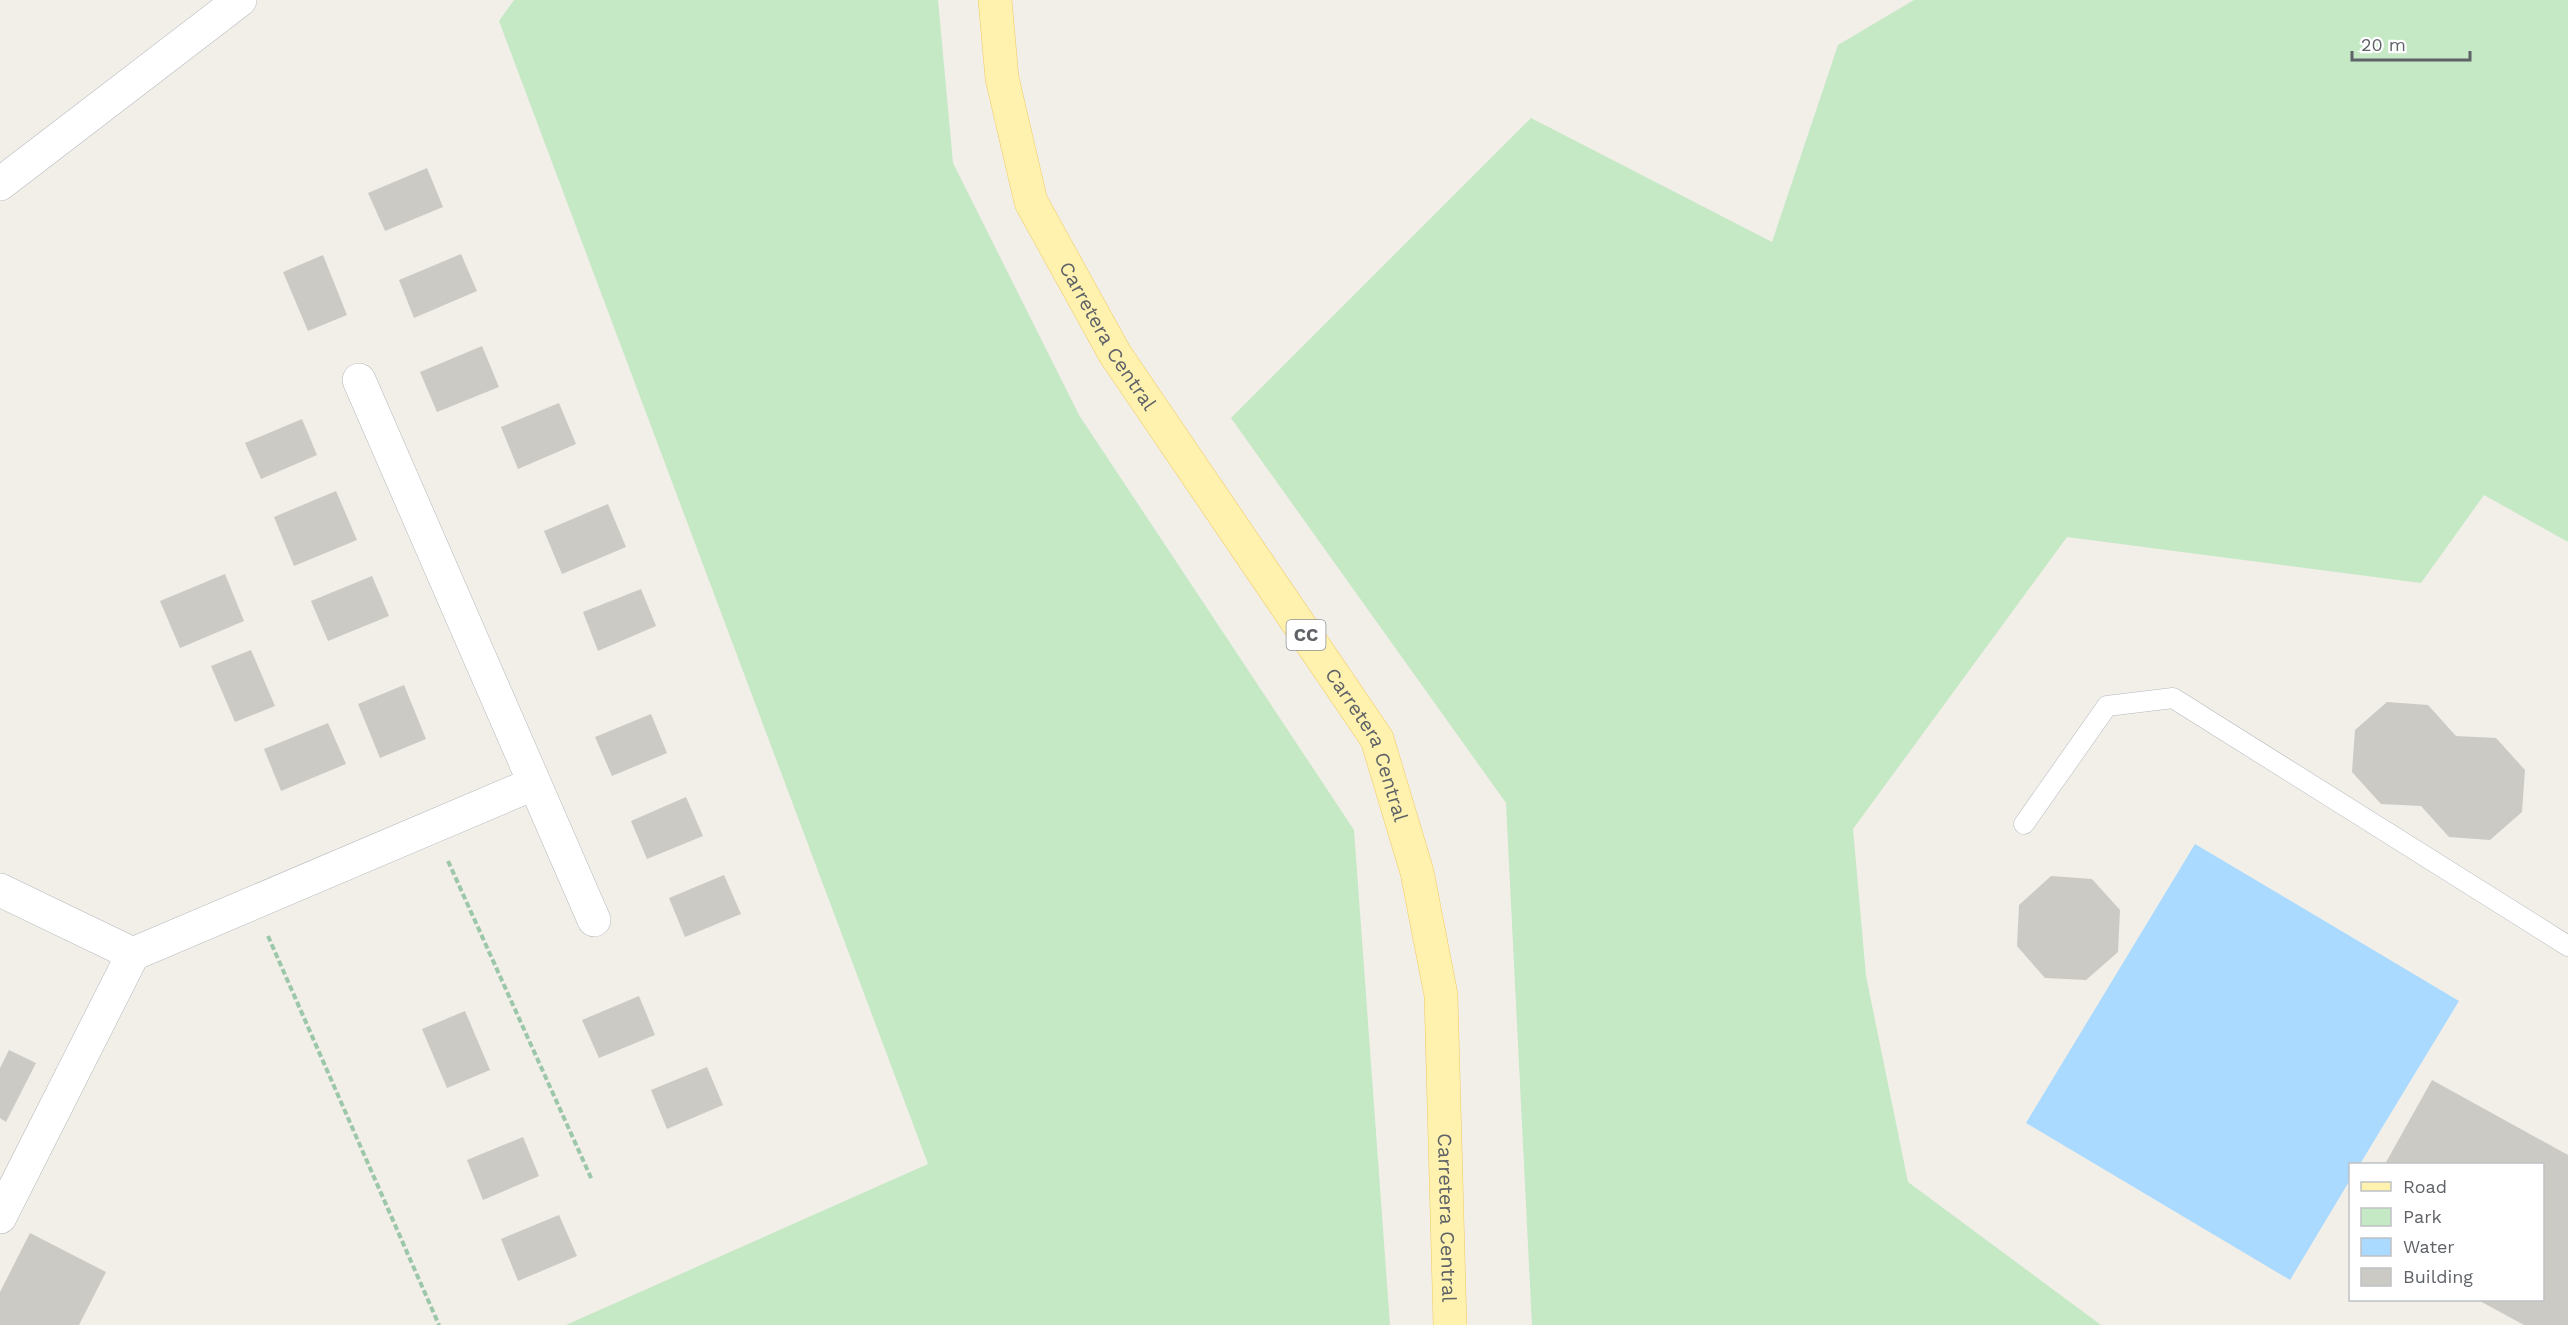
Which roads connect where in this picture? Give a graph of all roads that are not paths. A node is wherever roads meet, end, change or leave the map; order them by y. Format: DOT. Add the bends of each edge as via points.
graph roads {
  1 [pos="240,0"];
  2 [pos="995,0"];
  3 [pos="0,184"];
  4 [pos="359,380"];
  5 [pos="533,784"];
  6 [pos="2024,824"];
  7 [pos="0,890"];
  8 [pos="594,920"];
  9 [pos="2568,946"];
  10 [pos="133,954"];
  11 [pos="0,1217"];
  12 [pos="1450,1325"];
  1 -- 3 [label="street"];
  2 -- 12 [label="main road, Carretera Central / CC" via="1002,78 1031,202 1115,354 1377,739 1418,872 1441,995"];
  4 -- 5 [label="street"];
  5 -- 8 [label="street"];
  5 -- 10 [label="street"];
  6 -- 9 [label="lane" via="2108,706 2173,698"];
  7 -- 10 [label="street"];
  10 -- 11 [label="street"];
}
